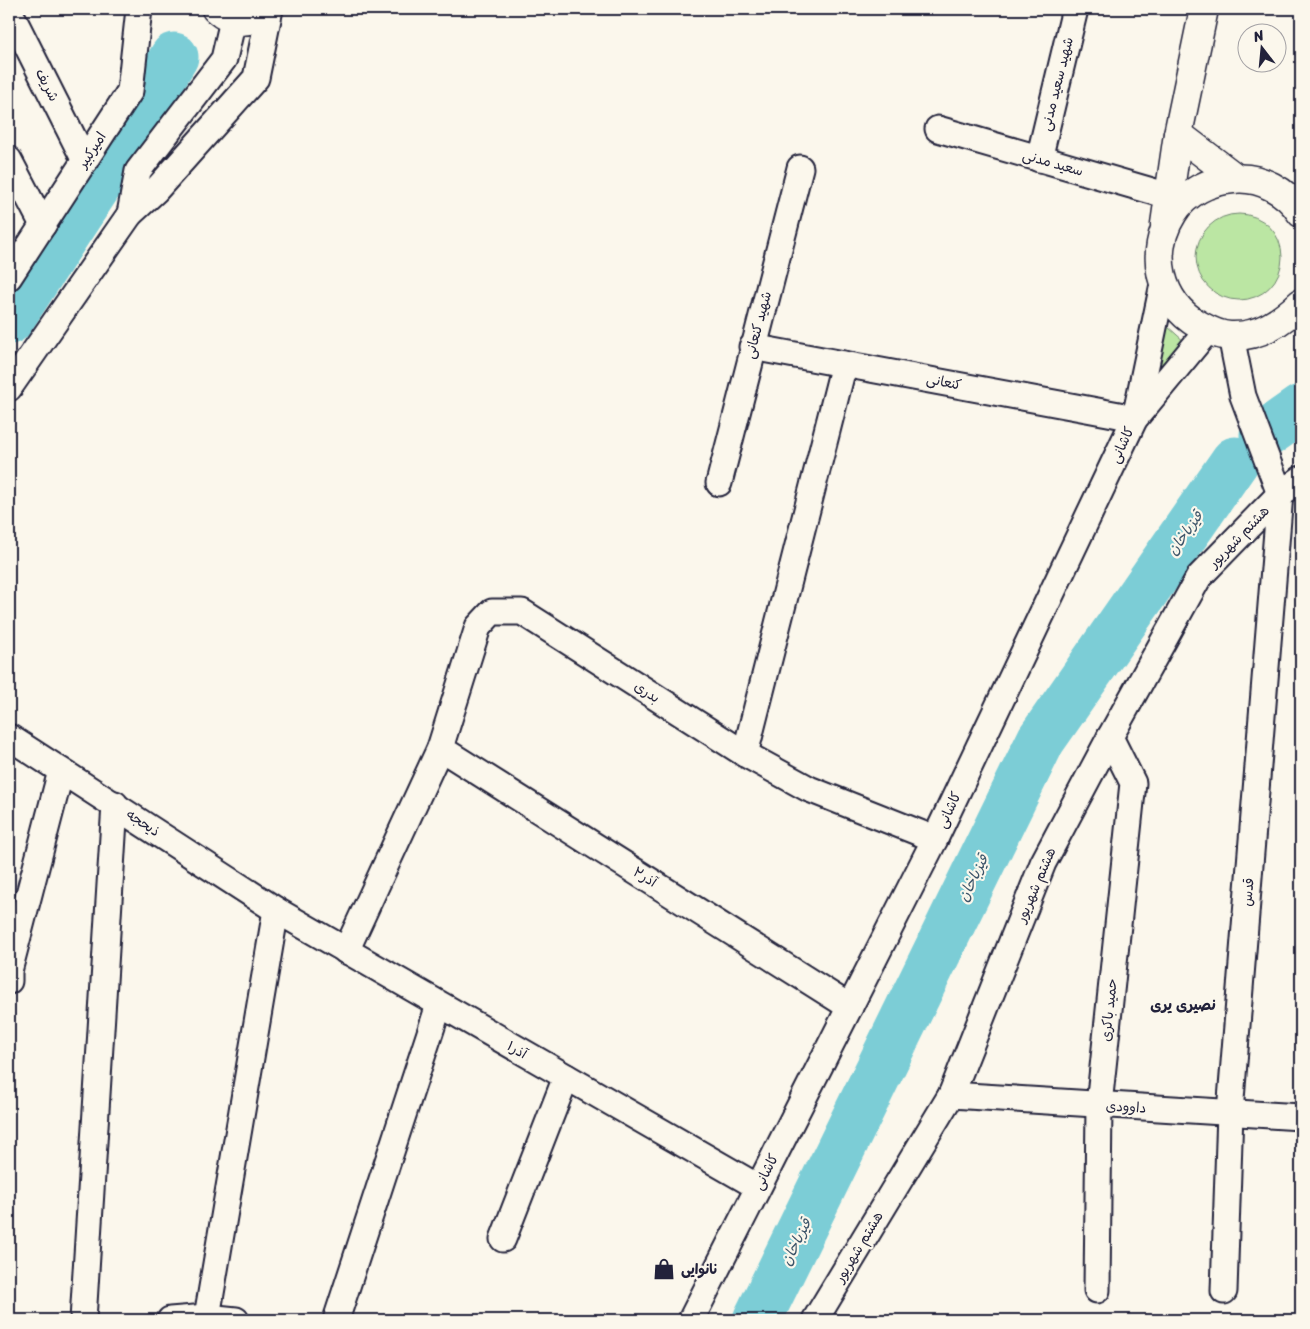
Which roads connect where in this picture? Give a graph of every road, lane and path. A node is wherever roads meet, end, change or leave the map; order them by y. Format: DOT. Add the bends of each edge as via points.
graph roads {
  1 [pos="139,9"];
  2 [pos="269,9"];
  3 [pos="1075,9"];
  4 [pos="1204,9"];
  5 [pos="9,10"];
  6 [pos="225,14"];
  7 [pos="938,129"];
  8 [pos="1178,134"];
  9 [pos="1039,159"];
  10 [pos="9,160"];
  11 [pos="85,161"];
  12 [pos="800,168"];
  13 [pos="1236,178"];
  14 [pos="1169,196"];
  15 [pos="1299,207"];
  16 [pos="130,214"];
  17 [pos="43,225"];
  18 [pos="1165,225"];
  19 [pos="9,278"];
  20 [pos="1163,284"];
  21 [pos="1301,303"];
  22 [pos="1219,333"];
  23 [pos="752,347"];
  24 [pos="844,364"];
  25 [pos="9,388"];
  26 [pos="1135,418"];
  27 [pos="1301,480"];
  28 [pos="719,483"];
  29 [pos="1280,494"];
  30 [pos="9,737"];
  31 [pos="1110,737"];
  32 [pos="440,748"];
  33 [pos="745,754"];
  34 [pos="61,771"];
  35 [pos="114,804"];
  36 [pos="935,839"];
  37 [pos="276,910"];
  38 [pos="346,951"];
  39 [pos="9,981"];
  40 [pos="438,1005"];
  41 [pos="850,1007"];
  42 [pos="566,1078"];
  43 [pos="951,1095"];
  44 [pos="1100,1105"];
  45 [pos="1230,1112"];
  46 [pos="1301,1117"];
  47 [pos="758,1188"];
  48 [pos="503,1239"];
  49 [pos="1097,1290"];
  50 [pos="1224,1291"];
  51 [pos="207,1316"];
  52 [pos="83,1320"];
  53 [pos="170,1320"];
  54 [pos="236,1320"];
  55 [pos="336,1320"];
  56 [pos="691,1320"];
  57 [pos="815,1320"];
  1 -- 11 [label="street, امیرکبیر" via="130,91"];
  2 -- 6 [label="main road" via="244,21"];
  2 -- 16 [label="street" via="256,78 156,190"];
  3 -- 9 [label="street, شهید سعید مدنی"];
  4 -- 8 [label="main road"];
  5 -- 11 [label="street, شریف"];
  6 -- 16 [label="street" via="224,59 138,171"];
  7 -- 9 [label="street, سعید مدنی"];
  8 -- 13 [label="main road"];
  8 -- 14 [label="main road"];
  9 -- 14 [label="street, سعید مدنی"];
  10 -- 17 [label="street"];
  11 -- 17 [label="street, امیرکبیر"];
  12 -- 23 [label="street, شهید کنعانی"];
  13 -- 15 [label="main road" via="1258,181 1278,189"];
  13 -- 18 [label="main road" via="1214,182 1194,192 1177,207"];
  14 -- 18 [label="main road"];
  16 -- 25 [label="street"];
  17 -- 19 [label="street, امیرکبیر"];
  18 -- 20 [label="main road" via="1159,264"];
  20 -- 22 [label="main road" via="1189,319"];
  20 -- 26 [label="street, کاشانی"];
  21 -- 22 [label="main road" via="1283,320 1260,332"];
  22 -- 26 [label="street"];
  22 -- 29 [label="street"];
  23 -- 24 [label="street, کنعانی"];
  23 -- 28 [label="street, شهید کنعانی"];
  24 -- 26 [label="street, کنعانی"];
  24 -- 33 [label="street"];
  26 -- 36 [label="street, کاشانی"];
  27 -- 29 [label="street, هشتم شهریور"];
  29 -- 31 [label="street, هشتم شهریور" via="1199,577"];
  29 -- 45 [label="street, قدس"];
  30 -- 34 [label="street, ذیحجه"];
  31 -- 43 [label="street, هشتم شهریور" via="1043,863"];
  31 -- 44 [label="street, حمید باکری" via="1133,783"];
  32 -- 33 [label="street, بدری" via="478,627 492,612 522,612"];
  32 -- 38 [label="street, بدری"];
  32 -- 41 [label="street, آذر۲"];
  33 -- 36 [label="street, بدری" via="809,789"];
  34 -- 35 [label="street, ذیحجه"];
  34 -- 39 [label="street"];
  35 -- 37 [label="street, ذیحجه"];
  35 -- 52 [label="street"];
  36 -- 41 [label="street, کاشانی"];
  37 -- 38 [label="street, آذر۱"];
  37 -- 51 [label="street"];
  38 -- 40 [label="street, آذر۱"];
  40 -- 42 [label="street, آذر۱"];
  40 -- 55 [label="street"];
  41 -- 47 [label="street, کاشانی"];
  42 -- 47 [label="street, آذر۱"];
  42 -- 48 [label="street"];
  43 -- 44 [label="street, داوودی"];
  43 -- 57 [label="street, هشتم شهریور"];
  44 -- 45 [label="street, داوودی"];
  44 -- 49 [label="street, حمید باکری"];
  45 -- 46 [label="street, داوودی"];
  45 -- 50 [label="street, قدس"];
  47 -- 56 [label="street, کاشانی"];
  51 -- 53 [label="street"];
  51 -- 54 [label="street"];
}
